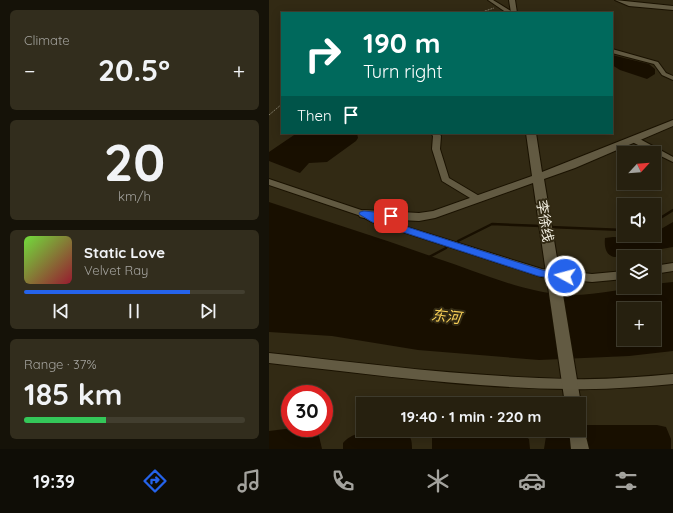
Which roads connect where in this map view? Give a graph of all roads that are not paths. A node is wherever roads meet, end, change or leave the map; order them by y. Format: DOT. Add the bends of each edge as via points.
graph roads {
  1 [pos="490,0"];
  2 [pos="512,0"];
  3 [pos="617,0"];
  4 [pos="673,8"];
  5 [pos="511,12"];
  6 [pos="513,12"];
  7 [pos="613,51"];
  8 [pos="673,78"];
  9 [pos="673,123"];
  10 [pos="436,134"];
  11 [pos="531,134"];
  12 [pos="635,140"];
  13 [pos="673,160"];
  14 [pos="269,182"];
  15 [pos="478,200"];
  16 [pos="364,214"];
  17 [pos="673,267"];
  18 [pos="661,269"];
  19 [pos="617,276"];
  20 [pos="269,358"];
  21 [pos="673,379"];
  22 [pos="572,397"];
  23 [pos="578,437"];
  24 [pos="580,449"];
  1 -- 5 [label="street"];
  2 -- 6 [label="main road"];
  3 -- 4 [label="street" via="629,4"];
  7 -- 8 [label="street" via="656,63 665,76"];
  9 -- 12 [label="main road"];
  10 -- 15 [label="street" via="436,149 445,179"];
  11 -- 22 [label="main road, 李徐线"];
  12 -- 13 [label="street"];
  12 -- 15 [label="main road"];
  14 -- 16 [label="street"];
  15 -- 16 [label="main road" via="419,217"];
  16 -- 19 [label="street" via="375,220 542,273 592,278"];
  17 -- 18 [label="street"];
  20 -- 21 [label="street" via="434,376 541,384"];
  23 -- 24 [label="main road"];
}
